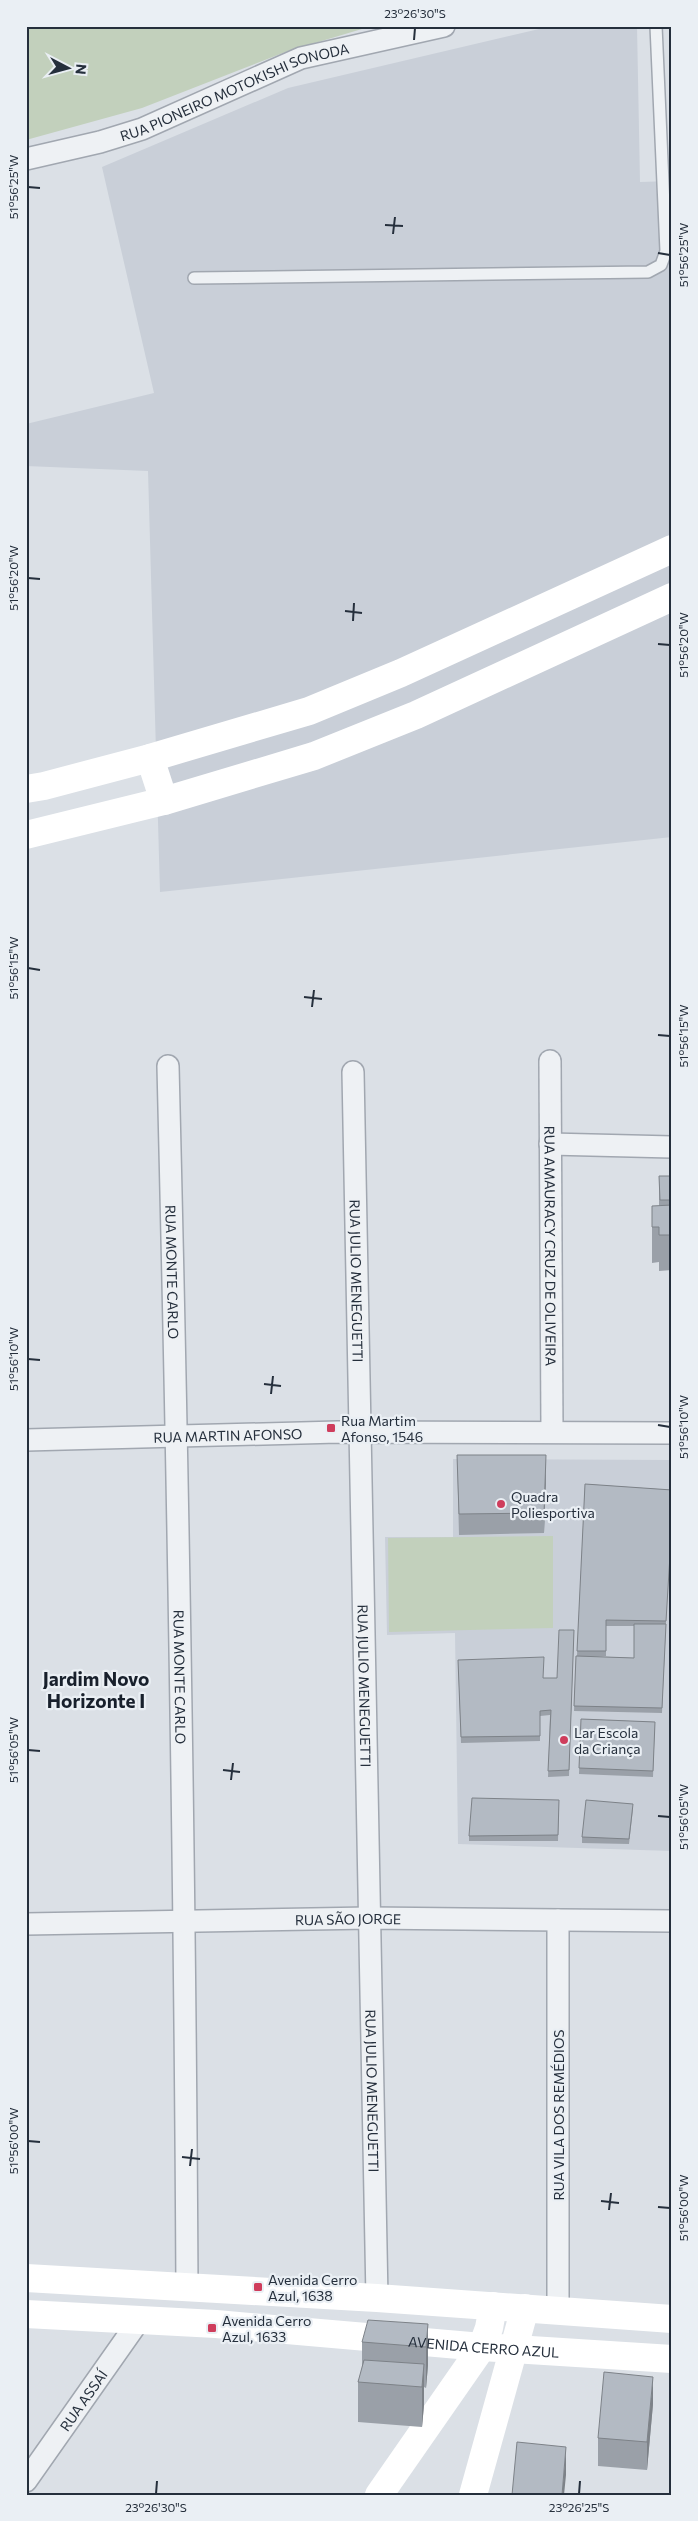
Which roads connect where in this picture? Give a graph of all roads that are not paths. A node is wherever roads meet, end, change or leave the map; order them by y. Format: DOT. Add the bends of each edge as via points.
graph roads {
  1 [pos="444,26"];
  2 [pos="656,26"];
  3 [pos="26,159"];
  4 [pos="194,278"];
  5 [pos="672,549"];
  6 [pos="672,597"];
  7 [pos="150,758"];
  8 [pos="26,789"];
  9 [pos="164,801"];
  10 [pos="26,835"];
  11 [pos="550,1061"];
  12 [pos="168,1066"];
  13 [pos="353,1072"];
  14 [pos="550,1144"];
  15 [pos="672,1146"];
  16 [pos="361,1432"];
  17 [pos="552,1432"];
  18 [pos="672,1433"];
  19 [pos="178,1435"];
  20 [pos="26,1440"];
  21 [pos="370,1918"];
  22 [pos="558,1920"];
  23 [pos="185,1921"];
  24 [pos="672,1921"];
  25 [pos="26,1924"];
  26 [pos="26,2278"];
  27 [pos="187,2288"];
  28 [pos="270,2292"];
  29 [pos="377,2298"];
  30 [pos="493,2306"];
  31 [pos="525,2308"];
  32 [pos="558,2310"];
  33 [pos="26,2314"];
  34 [pos="140,2319"];
  35 [pos="672,2319"];
  36 [pos="194,2322"];
  37 [pos="482,2347"];
  38 [pos="514,2348"];
  39 [pos="672,2359"];
  40 [pos="26,2481"];
  41 [pos="379,2495"];
  42 [pos="473,2495"];
  1 -- 3 [label="street, RUA PIONEIRO MOTOKISHI SONODA" via="301,58 142,129"];
  2 -- 4 [label="lane" via="666,251 661,265 648,272"];
  5 -- 7 [label="main road" via="401,673 309,710"];
  6 -- 9 [label="main road" via="416,715 314,756"];
  7 -- 8 [label="main road"];
  7 -- 9 [label="main road"];
  9 -- 10 [label="main road"];
  11 -- 14 [label="street, RUA AMAURACY CRUZ DE OLIVEIRA"];
  12 -- 19 [label="street, RUA MONTE CARLO"];
  13 -- 16 [label="street, RUA JULIO MENEGUETTI"];
  14 -- 15 [label="street"];
  14 -- 17 [label="street, RUA AMAURACY CRUZ DE OLIVEIRA"];
  16 -- 17 [label="street, RUA MARTIN AFONSO"];
  16 -- 19 [label="street, RUA MARTIN AFONSO"];
  16 -- 21 [label="street, RUA JULIO MENEGUETTI"];
  17 -- 18 [label="street, RUA MARTIN AFONSO"];
  19 -- 20 [label="street, RUA MARTIN AFONSO"];
  19 -- 23 [label="street, RUA MONTE CARLO"];
  21 -- 22 [label="street, RUA SÃO JORGE"];
  21 -- 23 [label="street, RUA SÃO JORGE"];
  21 -- 29 [label="street, RUA JULIO MENEGUETTI"];
  22 -- 24 [label="street, RUA SÃO JORGE"];
  22 -- 32 [label="street, RUA VILA DOS REMÉDIOS"];
  23 -- 25 [label="street, RUA SÃO JORGE"];
  23 -- 27 [label="street, RUA MONTE CARLO"];
  26 -- 27 [label="main road"];
  27 -- 28 [label="main road"];
  28 -- 29 [label="main road"];
  28 -- 36 [label="main road" via="275,2304 261,2315 217,2316"];
  29 -- 30 [label="main road"];
  30 -- 31 [label="main road"];
  30 -- 37 [label="main road"];
  31 -- 32 [label="main road"];
  31 -- 38 [label="main road"];
  32 -- 35 [label="main road"];
  33 -- 34 [label="main road, AVENIDA CERRO AZUL"];
  34 -- 36 [label="main road, AVENIDA CERRO AZUL"];
  34 -- 40 [label="street, RUA ASSAÍ"];
  36 -- 37 [label="main road, AVENIDA CERRO AZUL"];
  37 -- 38 [label="main road, AVENIDA CERRO AZUL"];
  37 -- 41 [label="main road"];
  38 -- 39 [label="main road, AVENIDA CERRO AZUL"];
  38 -- 42 [label="main road"];
}
